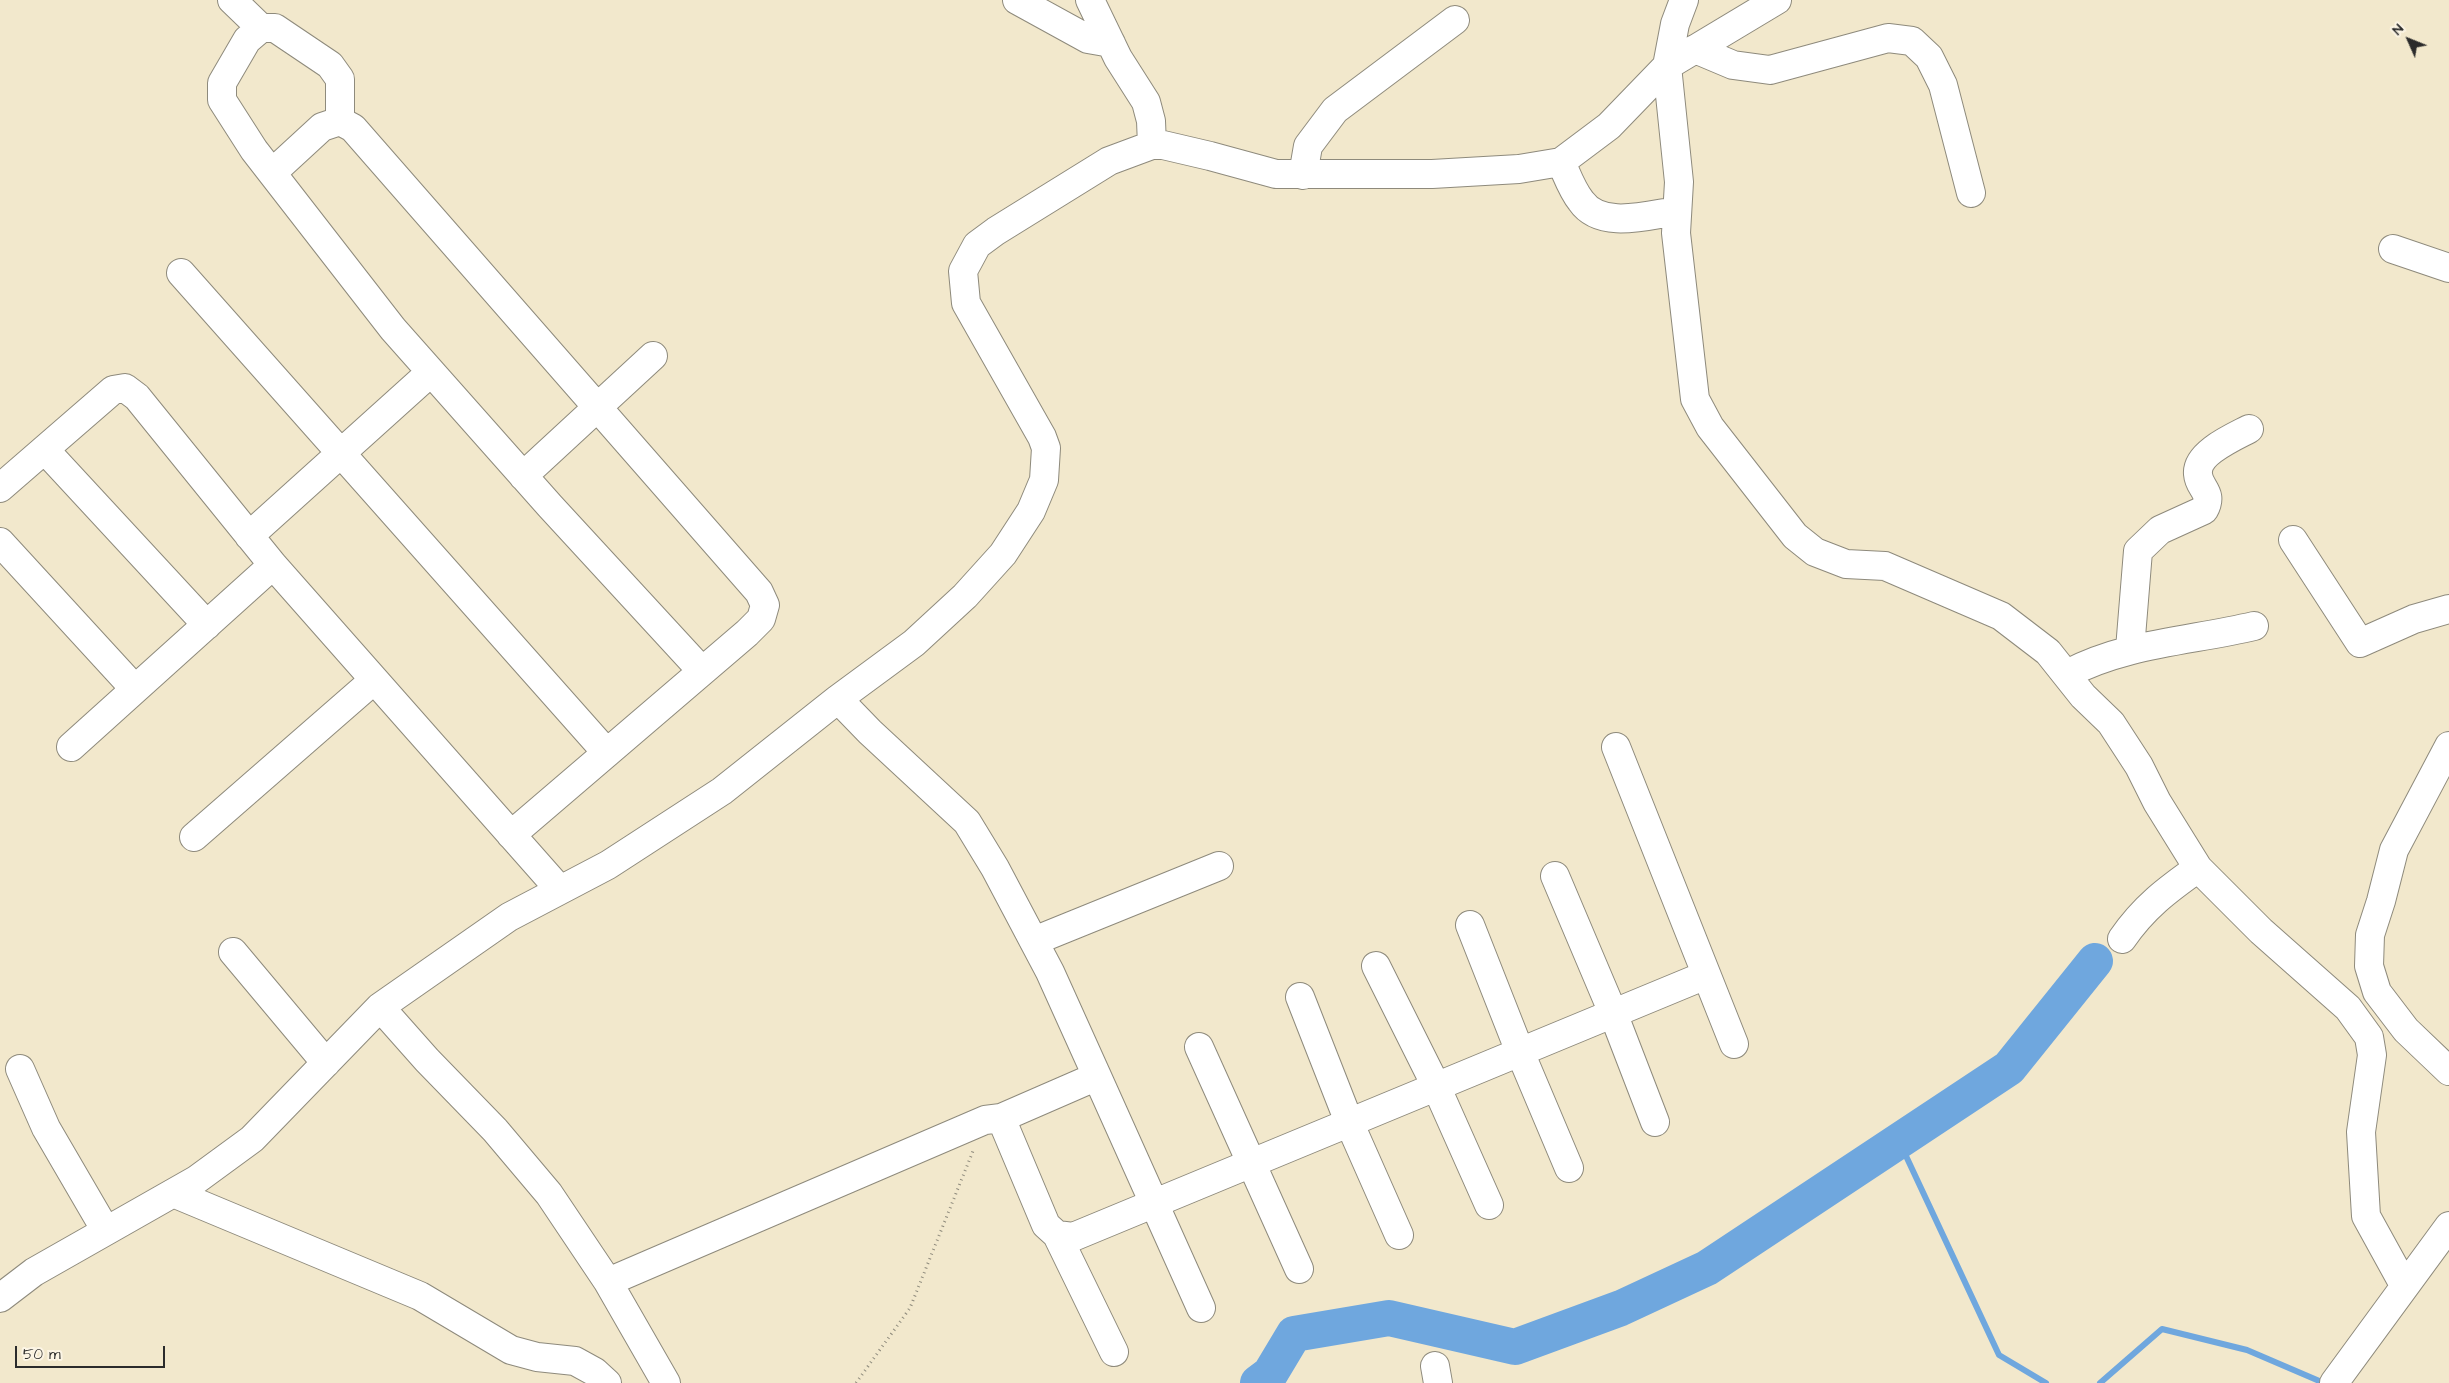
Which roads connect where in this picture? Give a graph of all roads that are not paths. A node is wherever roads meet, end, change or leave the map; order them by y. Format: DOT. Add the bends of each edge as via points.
graph roads {
  1 [pos="232,0"];
  2 [pos="1018,0"];
  3 [pos="1090,0"];
  4 [pos="1684,0"];
  5 [pos="1776,0"];
  6 [pos="1455,20"];
  7 [pos="260,28"];
  8 [pos="1111,43"];
  9 [pos="1695,49"];
  10 [pos="1667,66"];
  11 [pos="340,121"];
  12 [pos="1152,145"];
  13 [pos="1561,162"];
  14 [pos="272,173"];
  15 [pos="1303,174"];
  16 [pos="1971,193"];
  17 [pos="1677,212"];
  18 [pos="2393,249"];
  19 [pos="2449,268"];
  20 [pos="181,273"];
  21 [pos="653,356"];
  22 [pos="430,372"];
  23 [pos="598,406"];
  24 [pos="2249,429"];
  25 [pos="45,450"];
  26 [pos="342,454"];
  27 [pos="523,476"];
  28 [pos="0,488"];
  29 [pos="249,536"];
  30 [pos="2293,540"];
  31 [pos="0,542"];
  32 [pos="273,565"];
  33 [pos="2449,609"];
  34 [pos="207,625"];
  35 [pos="2254,626"];
  36 [pos="2130,649"];
  37 [pos="702,671"];
  38 [pos="2067,674"];
  39 [pos="374,680"];
  40 [pos="134,688"];
  41 [pos="838,699"];
  42 [pos="71,746"];
  43 [pos="2449,746"];
  44 [pos="1616,748"];
  45 [pos="607,753"];
  46 [pos="512,835"];
  47 [pos="194,837"];
  48 [pos="1219,866"];
  49 [pos="2198,868"];
  50 [pos="1555,876"];
  51 [pos="560,890"];
  52 [pos="1470,925"];
  53 [pos="2122,939"];
  54 [pos="1034,941"];
  55 [pos="233,952"];
  56 [pos="1376,966"];
  57 [pos="1706,975"];
  58 [pos="1300,997"];
  59 [pos="380,1007"];
  60 [pos="1613,1013"];
  61 [pos="1734,1044"];
  62 [pos="1198,1047"];
  63 [pos="1520,1052"];
  64 [pos="326,1063"];
  65 [pos="20,1069"];
  66 [pos="2449,1071"];
  67 [pos="1096,1074"];
  68 [pos="1436,1086"];
  69 [pos="993,1119"];
  70 [pos="1349,1122"];
  71 [pos="1655,1122"];
  72 [pos="1251,1162"];
  73 [pos="1569,1168"];
  74 [pos="173,1193"];
  75 [pos="1154,1202"];
  76 [pos="1489,1205"];
  77 [pos="2449,1226"];
  78 [pos="106,1231"];
  79 [pos="1057,1234"];
  80 [pos="1399,1235"];
  81 [pos="1299,1269"];
  82 [pos="608,1282"];
  83 [pos="2404,1285"];
  84 [pos="0,1298"];
  85 [pos="1201,1308"];
  86 [pos="1114,1352"];
  87 [pos="2336,1381"];
  88 [pos="606,1383"];
  89 [pos="666,1383"];
  1 -- 7 [label="street"];
  2 -- 8 [label="street" via="1088,39"];
  3 -- 8 [label="street"];
  4 -- 10 [label="street" via="1675,24"];
  5 -- 9 [label="street"];
  6 -- 15 [label="street" via="1335,110 1308,146"];
  7 -- 11 [label="street" via="275,28 330,65 340,79"];
  7 -- 14 [label="street" via="247,40 222,83 222,100"];
  8 -- 12 [label="street" via="1146,102"];
  9 -- 10 [label="street"];
  9 -- 16 [label="street" via="1733,65 1770,70 1888,38 1912,41 1929,57 1943,85"];
  10 -- 13 [label="street" via="1609,126"];
  10 -- 17 [label="street" via="1679,182"];
  11 -- 14 [label="street" via="322,127"];
  11 -- 23 [label="street" via="353,128"];
  12 -- 15 [label="street" via="1163,145 1276,174"];
  12 -- 41 [label="street" via="1109,161 977,245 963,271 966,303 1042,437 1046,448 1044,480 1031,510 1003,554 965,596 914,643"];
  13 -- 15 [label="street" via="1519,169 1432,174"];
  13 -- 17 [label="street" via="1581,202 1597,214 1611,219"];
  14 -- 22 [label="street" via="393,330"];
  17 -- 38 [label="street" via="1676,233 1696,399 1710,427 1795,536 1814,552 1846,564 1885,566 2001,616 2048,652"];
  18 -- 19 [label="street"];
  20 -- 26 [label="street"];
  21 -- 23 [label="street"];
  22 -- 26 [label="street"];
  22 -- 27 [label="street"];
  23 -- 27 [label="street"];
  23 -- 37 [label="street" via="759,592 765,605 760,619"];
  24 -- 36 [label="street" via="2211,450 2199,466 2198,474 2207,494 2208,503 2204,510 2150,536 2138,551"];
  25 -- 28 [label="street"];
  25 -- 29 [label="street" via="113,390 125,388 136,397"];
  25 -- 34 [label="street"];
  26 -- 29 [label="street"];
  26 -- 45 [label="street"];
  27 -- 37 [label="street"];
  29 -- 32 [label="street"];
  30 -- 33 [label="street" via="2360,642 2414,619"];
  31 -- 40 [label="street"];
  32 -- 34 [label="street"];
  32 -- 39 [label="street"];
  34 -- 40 [label="street"];
  35 -- 36 [label="street"];
  36 -- 38 [label="street"];
  37 -- 45 [label="street"];
  38 -- 49 [label="street" via="2083,696 2111,723"];
  39 -- 46 [label="street"];
  39 -- 47 [label="street"];
  40 -- 42 [label="street"];
  41 -- 51 [label="street" via="722,791 608,865"];
  41 -- 54 [label="street" via="967,822"];
  43 -- 66 [label="street" via="2394,850 2370,934 2369,966 2377,992 2406,1030"];
  44 -- 57 [label="street"];
  45 -- 46 [label="street"];
  46 -- 51 [label="street"];
  48 -- 54 [label="street"];
  49 -- 53 [label="street" via="2158,897 2138,916"];
  49 -- 83 [label="street" via="2261,931 2348,1008 2369,1037 2372,1055 2361,1132 2366,1216"];
  50 -- 60 [label="street"];
  51 -- 59 [label="street" via="509,917"];
  52 -- 63 [label="street"];
  54 -- 67 [label="street" via="1077,1027"];
  55 -- 64 [label="street"];
  56 -- 68 [label="street"];
  57 -- 60 [label="street"];
  57 -- 61 [label="street"];
  58 -- 70 [label="street"];
  59 -- 64 [label="street"];
  59 -- 82 [label="street" via="495,1130 549,1194"];
  60 -- 63 [label="street"];
  60 -- 71 [label="street"];
  62 -- 72 [label="street"];
  63 -- 68 [label="street"];
  63 -- 73 [label="street"];
  64 -- 74 [label="street" via="252,1139"];
  65 -- 78 [label="street" via="46,1128"];
  67 -- 69 [label="street"];
  67 -- 75 [label="street"];
  68 -- 70 [label="street"];
  68 -- 76 [label="street"];
  69 -- 79 [label="street" via="1046,1225"];
  69 -- 82 [label="street"];
  70 -- 72 [label="street"];
  70 -- 80 [label="street"];
  72 -- 75 [label="street"];
  72 -- 81 [label="street"];
  74 -- 78 [label="street"];
  74 -- 88 [label="street" via="420,1296 511,1350 575,1361 595,1372"];
  75 -- 79 [label="street" via="1073,1237"];
  75 -- 85 [label="street"];
  77 -- 83 [label="street"];
  78 -- 84 [label="street" via="34,1272"];
  79 -- 86 [label="street"];
  82 -- 89 [label="street"];
  83 -- 87 [label="street"];
}
